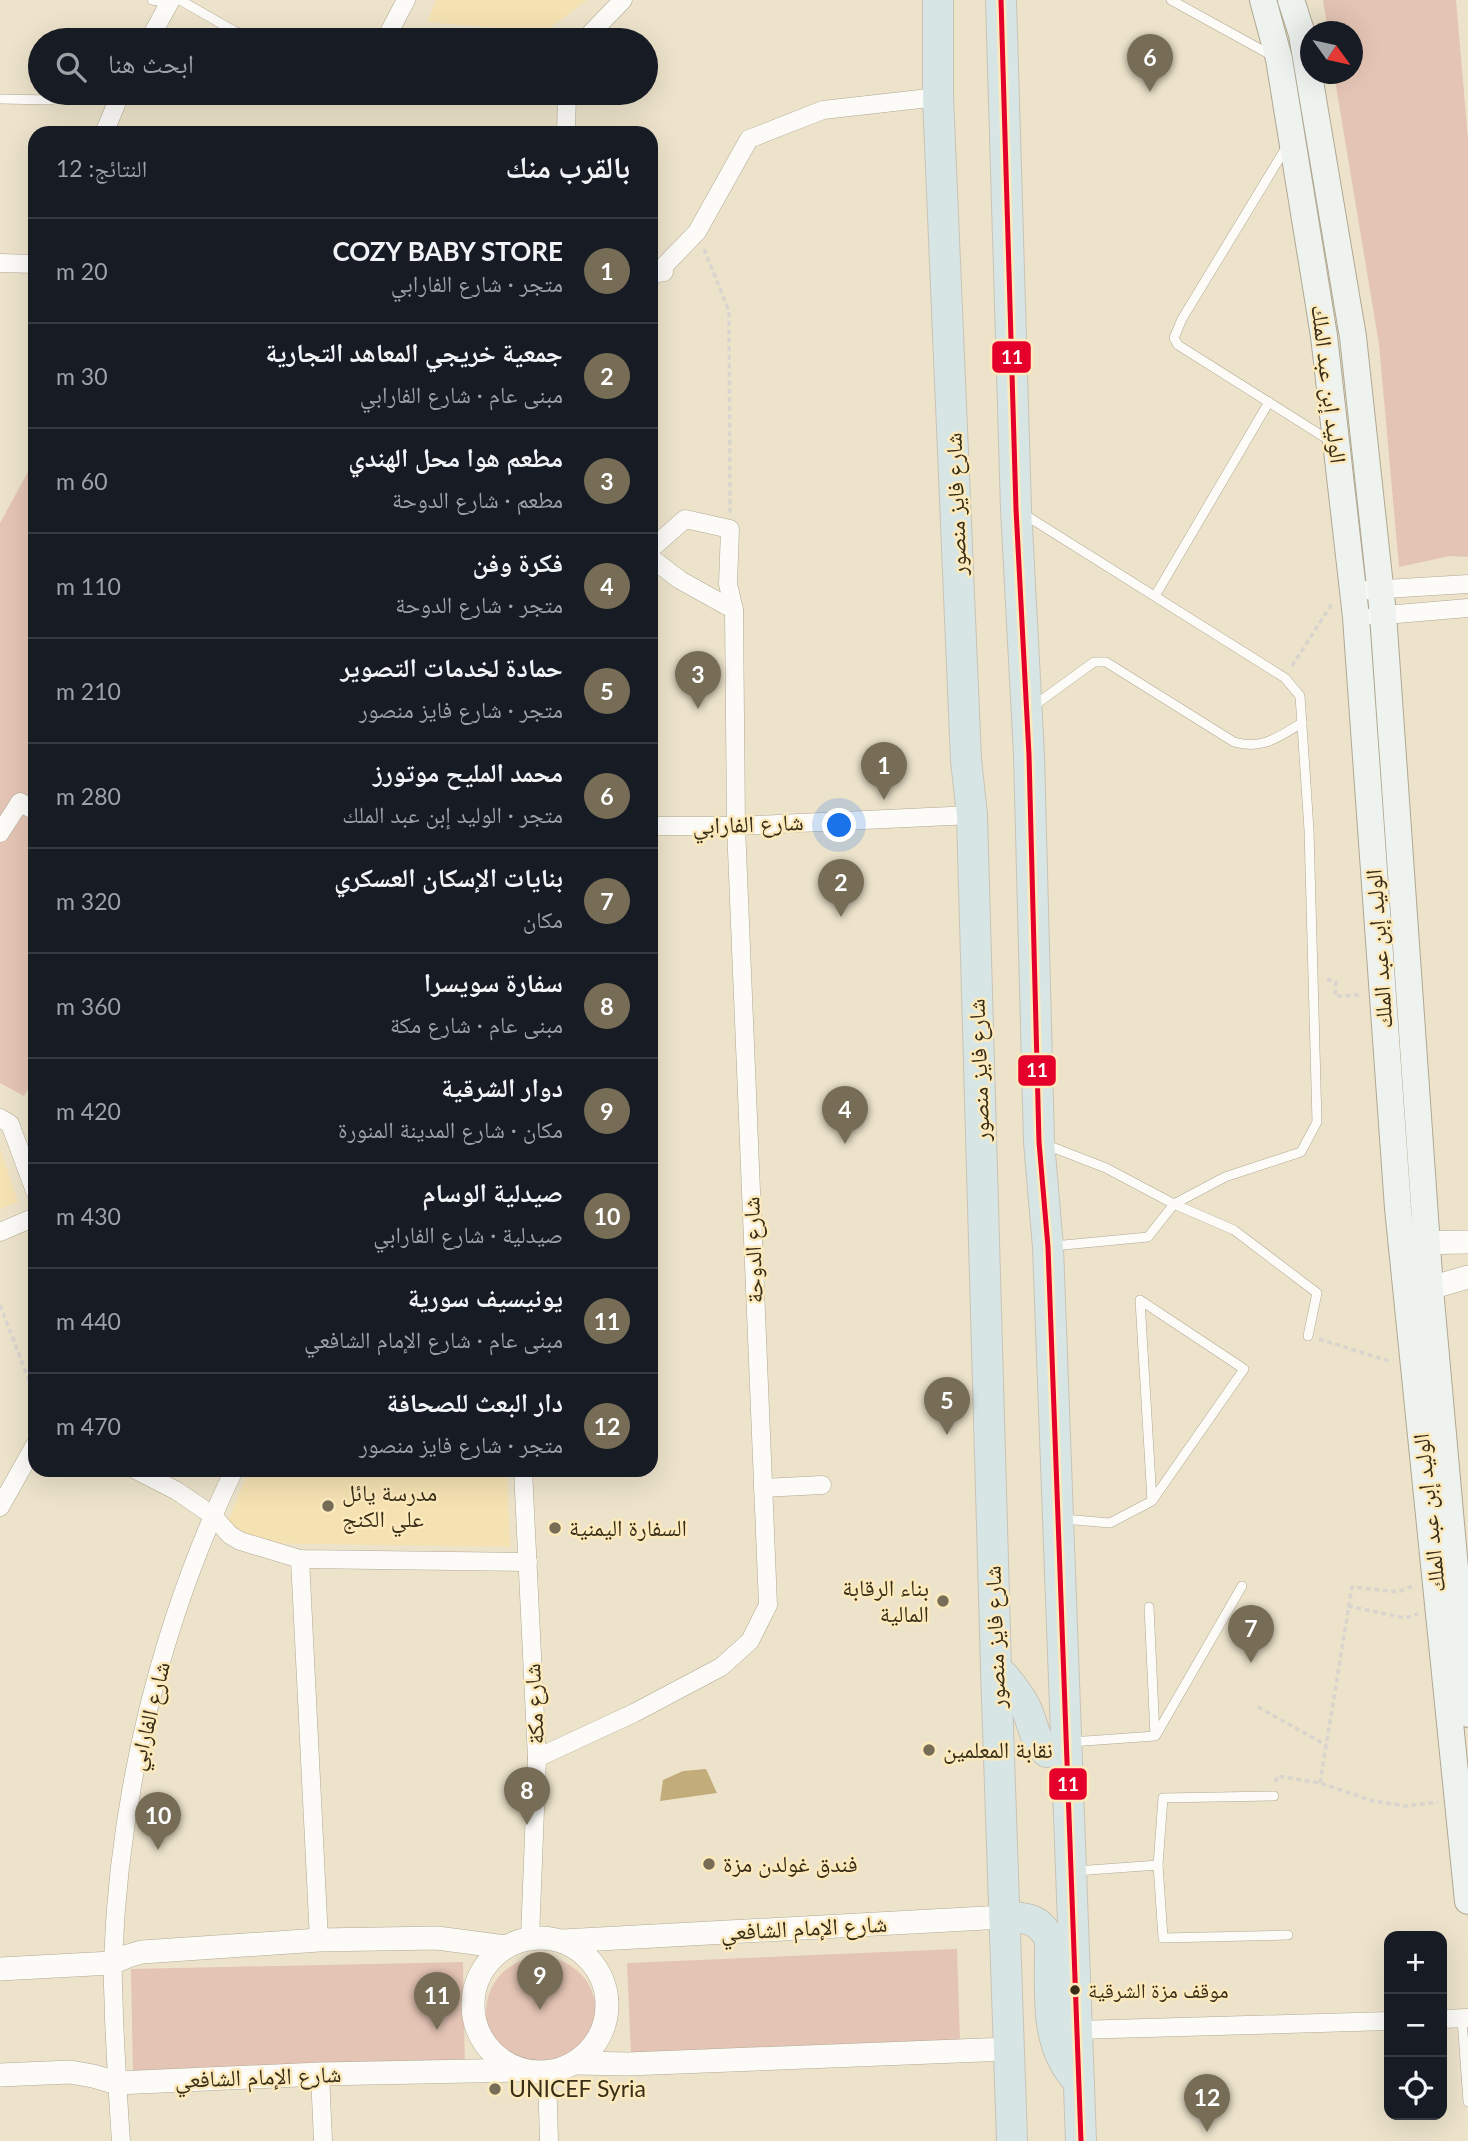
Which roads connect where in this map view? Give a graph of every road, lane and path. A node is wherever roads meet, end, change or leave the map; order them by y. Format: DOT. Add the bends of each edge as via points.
graph roads {
  1 [pos="406,0"];
  2 [pos="623,0"];
  3 [pos="938,0"];
  4 [pos="1002,0"];
  5 [pos="1171,0"];
  6 [pos="1263,0"];
  7 [pos="1291,0"];
  8 [pos="168,1"];
  9 [pos="155,28"];
  10 [pos="227,28"];
  11 [pos="391,28"];
  12 [pos="596,28"];
  13 [pos="1279,59"];
  14 [pos="938,97"];
  15 [pos="0,99"];
  16 [pos="28,100"];
  17 [pos="116,105"];
  18 [pos="567,105"];
  19 [pos="107,126"];
  20 [pos="566,126"];
  21 [pos="1291,139"];
  22 [pos="697,232"];
  23 [pos="0,263"];
  24 [pos="28,264"];
  25 [pos="658,273"];
  26 [pos="1269,402"];
  27 [pos="1337,445"];
  28 [pos="1016,509"];
  29 [pos="730,529"];
  30 [pos="658,543"];
  31 [pos="658,563"];
  32 [pos="1468,584"];
  33 [pos="1353,591"];
  34 [pos="1155,596"];
  35 [pos="1381,602"];
  36 [pos="1468,608"];
  37 [pos="734,610"];
  38 [pos="1356,618"];
  39 [pos="1285,678"];
  40 [pos="1027,712"];
  41 [pos="1302,723"];
  42 [pos="28,807"];
  43 [pos="972,815"];
  44 [pos="658,826"];
  45 [pos="736,826"];
  46 [pos="0,833"];
  47 [pos="1313,976"];
  48 [pos="1383,994"];
  49 [pos="0,1118"];
  50 [pos="1039,1142"];
  51 [pos="28,1172"];
  52 [pos="1174,1203"];
  53 [pos="28,1220"];
  54 [pos="0,1232"];
  55 [pos="1414,1242"];
  56 [pos="1468,1242"];
  57 [pos="1048,1247"];
  58 [pos="1468,1277"];
  59 [pos="1418,1292"];
  60 [pos="0,1305"];
  61 [pos="1308,1336"];
  62 [pos="1414,1369"];
  63 [pos="28,1378"];
  64 [pos="28,1458"];
  65 [pos="150,1477"];
  66 [pos="231,1477"];
  67 [pos="523,1477"];
  68 [pos="822,1485"];
  69 [pos="763,1488"];
  70 [pos="1152,1501"];
  71 [pos="0,1507"];
  72 [pos="212,1515"];
  73 [pos="1058,1518"];
  74 [pos="300,1559"];
  75 [pos="527,1562"];
  76 [pos="1242,1586"];
  77 [pos="1398,1592"];
  78 [pos="1348,1606"];
  79 [pos="1149,1607"];
  80 [pos="1405,1618"];
  81 [pos="1464,1626"];
  82 [pos="996,1668"];
  83 [pos="1258,1707"];
  84 [pos="1468,1714"];
  85 [pos="1155,1736"];
  86 [pos="1066,1743"];
  87 [pos="1326,1745"];
  88 [pos="537,1758"];
  89 [pos="1277,1776"];
  90 [pos="1320,1783"];
  91 [pos="1274,1796"];
  92 [pos="1457,1799"];
  93 [pos="1158,1865"];
  94 [pos="1466,1866"];
  95 [pos="1071,1872"];
  96 [pos="1468,1901"];
  97 [pos="1004,1917"];
  98 [pos="1287,1935"];
  99 [pos="530,1938"];
  100 [pos="319,1940"];
  101 [pos="563,1941"];
  102 [pos="505,1947"];
  103 [pos="112,1963"];
  104 [pos="0,1969"];
  105 [pos="1465,2018"];
  106 [pos="1447,2019"];
  107 [pos="1384,2021"];
  108 [pos="1077,2030"];
  109 [pos="1008,2049"];
  110 [pos="577,2063"];
  111 [pos="518,2070"];
  112 [pos="547,2073"];
  113 [pos="320,2074"];
  114 [pos="0,2075"];
  115 [pos="117,2083"];
  116 [pos="1079,2083"];
  117 [pos="1468,2102"];
  118 [pos="121,2141"];
  119 [pos="323,2141"];
  120 [pos="549,2141"];
  121 [pos="1012,2141"];
  122 [pos="1081,2141"];
  1 -- 11 [label="street"];
  2 -- 12 [label="street"];
  3 -- 14 [label="highway, شارع فايز منصور"];
  4 -- 28 [label="highway"];
  5 -- 13 [label="lane"];
  6 -- 13 [label="main road, الوليد إبن عبد الملك"];
  7 -- 35 [label="main road, الوليد إبن عبد الملك" via="1302,34 1353,337"];
  8 -- 9 [label="street"];
  8 -- 10 [label="lane"];
  13 -- 21 [label="main road, الوليد إبن عبد الملك"];
  14 -- 22 [label="street" via="823,110 749,139"];
  14 -- 43 [label="highway, شارع فايز منصور"];
  15 -- 16 [label="lane"];
  17 -- 19 [label="street"];
  18 -- 20 [label="street"];
  21 -- 26 [label="lane" via="1174,338 1178,345"];
  21 -- 27 [label="main road, الوليد إبن عبد الملك"];
  22 -- 25 [label="street" via="662,268 664,272"];
  22 -- 29 [label="path" via="729,311"];
  23 -- 24 [label="street"];
  26 -- 27 [label="lane"];
  26 -- 34 [label="lane"];
  27 -- 33 [label="main road, الوليد إبن عبد الملك"];
  28 -- 34 [label="lane"];
  28 -- 40 [label="highway"];
  29 -- 30 [label="street" via="685,519"];
  29 -- 37 [label="street, شارع الدوحة" via="728,584"];
  31 -- 37 [label="street"];
  32 -- 35 [label="street"];
  33 -- 35 [label="street"];
  33 -- 38 [label="main road, الوليد إبن عبد الملك"];
  33 -- 39 [label="path" via="1332,602"];
  34 -- 39 [label="lane"];
  35 -- 36 [label="street"];
  35 -- 38 [label="street"];
  35 -- 55 [label="main road, الوليد إبن عبد الملك"];
  37 -- 45 [label="street, شارع الدوحة"];
  38 -- 48 [label="main road, الوليد إبن عبد الملك"];
  39 -- 41 [label="lane" via="1300,696"];
  40 -- 41 [label="lane" via="1094,662 1106,662 1234,742 1259,745"];
  40 -- 50 [label="highway"];
  41 -- 47 [label="lane"];
  42 -- 46 [label="street" via="20,802"];
  43 -- 45 [label="street, شارع الفارابي"];
  43 -- 82 [label="highway, شارع فايز منصور"];
  44 -- 45 [label="street, شارع الفارابي"];
  45 -- 69 [label="street, شارع الدوحة"];
  47 -- 48 [label="path" via="1336,982 1335,996"];
  47 -- 52 [label="lane" via="1317,1122 1301,1152 1225,1177"];
  48 -- 55 [label="main road, الوليد إبن عبد الملك"];
  49 -- 51 [label="street" via="10,1124"];
  50 -- 52 [label="lane" via="1106,1168"];
  50 -- 57 [label="highway"];
  52 -- 57 [label="lane" via="1148,1237"];
  52 -- 61 [label="lane" via="1234,1230 1317,1293"];
  53 -- 54 [label="street"];
  55 -- 56 [label="street"];
  55 -- 59 [label="main road, الوليد إبن عبد الملك"];
  57 -- 73 [label="highway"];
  58 -- 59 [label="street"];
  59 -- 62 [label="main road, الوليد إبن عبد الملك"];
  59 -- 81 [label="main road, الوليد إبن عبد الملك"];
  60 -- 63 [label="path"];
  61 -- 62 [label="path"];
  62 -- 92 [label="main road, الوليد إبن عبد الملك"];
  64 -- 71 [label="street"];
  65 -- 72 [label="street"];
  66 -- 72 [label="street, شارع الفارابي"];
  67 -- 75 [label="street, شارع مكة"];
  68 -- 69 [label="street"];
  69 -- 88 [label="street, شارع الدوحة" via="768,1605 750,1641 721,1667"];
  70 -- 70 [label="lane" via="1244,1369 1140,1300 1141,1314"];
  70 -- 73 [label="lane" via="1110,1524"];
  72 -- 74 [label="street" via="240,1541"];
  72 -- 103 [label="street, شارع الفارابي" via="154,1687 134,1776 119,1866"];
  73 -- 86 [label="highway"];
  74 -- 75 [label="street"];
  74 -- 100 [label="street"];
  75 -- 88 [label="street, شارع مكة"];
  76 -- 85 [label="lane"];
  77 -- 78 [label="path" via="1352,1587"];
  78 -- 80 [label="path"];
  78 -- 87 [label="path"];
  79 -- 85 [label="lane"];
  81 -- 84 [label="main road, الوليد إبن عبد الملك"];
  82 -- 86 [label="highway" via="1022,1701 1039,1746 1054,1752"];
  82 -- 97 [label="highway, شارع فايز منصور"];
  83 -- 87 [label="path"];
  85 -- 86 [label="lane"];
  86 -- 95 [label="highway"];
  87 -- 90 [label="path"];
  88 -- 99 [label="street, شارع مكة"];
  89 -- 90 [label="path"];
  90 -- 92 [label="path" via="1373,1801 1408,1806"];
  91 -- 93 [label="lane" via="1163,1798"];
  92 -- 94 [label="main road, الوليد إبن عبد الملك"];
  93 -- 95 [label="lane"];
  93 -- 98 [label="lane" via="1163,1938"];
  94 -- 96 [label="main road, الوليد إبن عبد الملك"];
  95 -- 108 [label="highway"];
  97 -- 101 [label="street, شارع الإمام الشافعي"];
  97 -- 109 [label="highway, شارع فايز منصور"];
  97 -- 116 [label="highway" via="1031,1919 1046,1931 1052,2032 1060,2057"];
  99 -- 101 [label="street"];
  99 -- 102 [label="street"];
  100 -- 102 [label="street" via="437,1938"];
  100 -- 103 [label="street" via="142,1952"];
  101 -- 110 [label="street" via="584,1953 600,1973 608,1997 606,2022 595,2045"];
  102 -- 111 [label="street" via="488,1961 472,2002 484,2043 498,2059"];
  103 -- 104 [label="street"];
  103 -- 115 [label="street, شارع الفارابي"];
  105 -- 106 [label="street"];
  105 -- 117 [label="lane"];
  107 -- 108 [label="street"];
  108 -- 116 [label="highway"];
  109 -- 110 [label="street"];
  109 -- 121 [label="highway, شارع فايز منصور"];
  110 -- 112 [label="street"];
  111 -- 112 [label="street"];
  111 -- 113 [label="street, شارع الإمام الشافعي"];
  112 -- 120 [label="street"];
  113 -- 115 [label="street, شارع الإمام الشافعي"];
  113 -- 119 [label="street"];
  114 -- 115 [label="street, شارع الإمام الشافعي" via="70,2072"];
  115 -- 118 [label="street, شارع الفارابي"];
  116 -- 122 [label="highway"];
}
